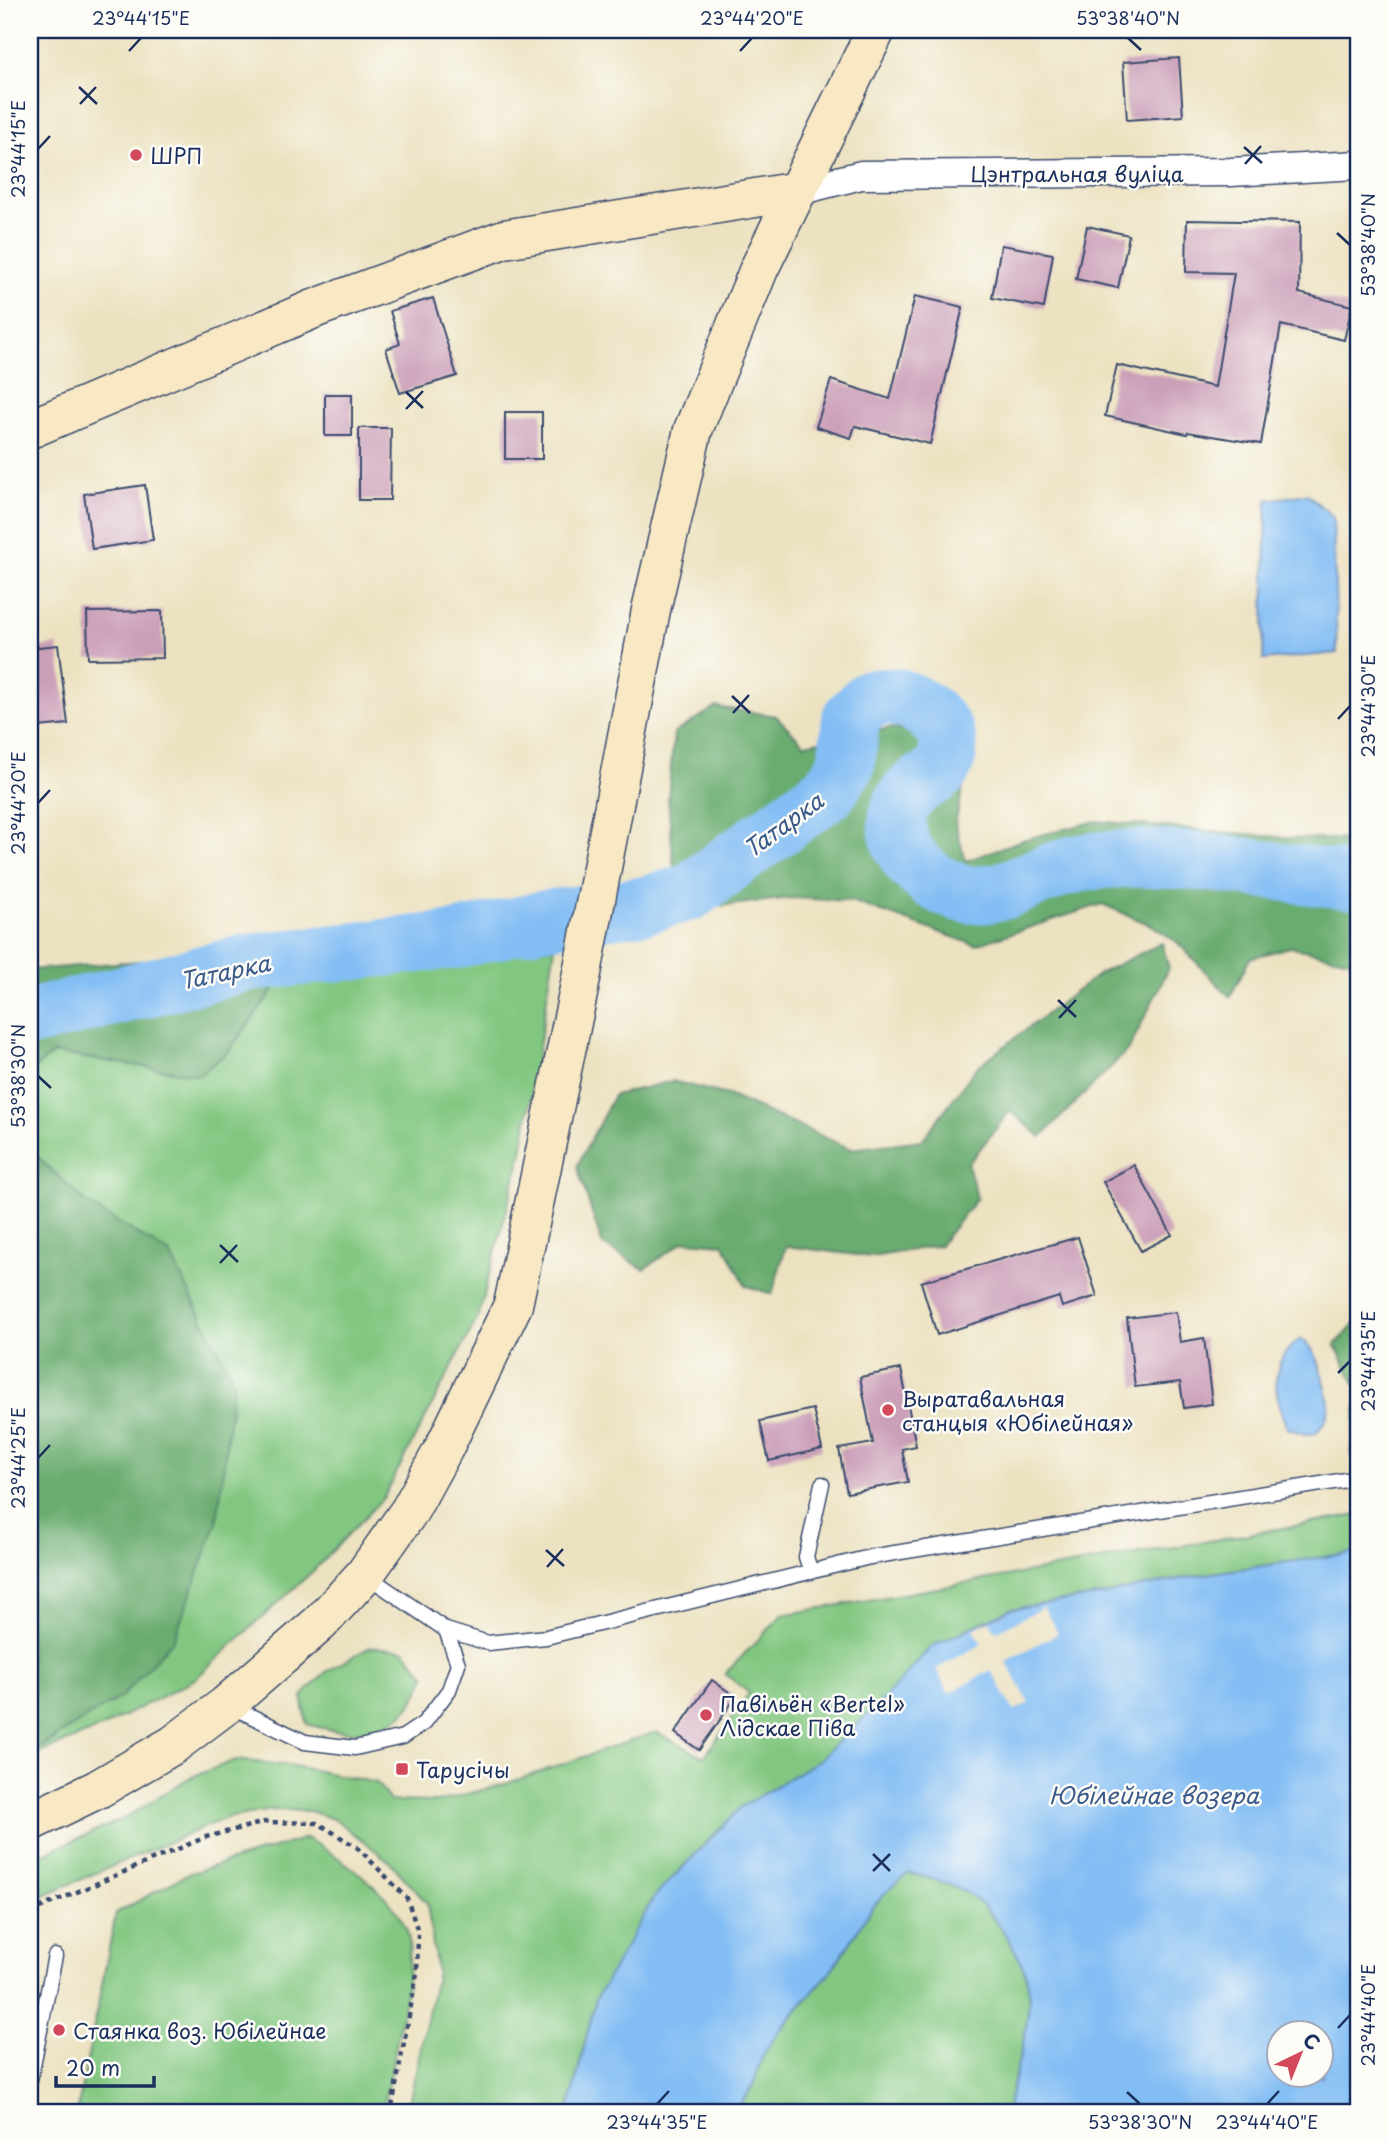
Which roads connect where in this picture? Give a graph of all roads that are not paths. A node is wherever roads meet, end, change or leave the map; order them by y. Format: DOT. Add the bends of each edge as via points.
graph roads {
  1 [pos="876,30"];
  2 [pos="1358,165"];
  3 [pos="798,191"];
  4 [pos="30,429"];
  5 [pos="1358,1478"];
  6 [pos="822,1484"];
  7 [pos="811,1572"];
  8 [pos="365,1574"];
  9 [pos="446,1630"];
  10 [pos="226,1705"];
  11 [pos="30,1822"];
  12 [pos="55,1956"];
  13 [pos="30,2080"];
  1 -- 3 [label="street"];
  2 -- 3 [label="street, Цэнтральная вуліца" via="1231,172 861,175"];
  3 -- 4 [label="street" via="504,239 316,308"];
  3 -- 8 [label="street" via="759,269 693,430 651,610 513,1305 410,1510"];
  5 -- 7 [label="lane" via="870,1557"];
  6 -- 7 [label="lane" via="806,1557"];
  7 -- 9 [label="lane" via="546,1637 488,1643"];
  8 -- 9 [label="lane"];
  8 -- 10 [label="street" via="320,1623"];
  9 -- 10 [label="lane" via="458,1664 449,1690 424,1723 403,1737 355,1748 305,1742"];
  10 -- 11 [label="street" via="173,1745"];
  12 -- 13 [label="lane"];
}
